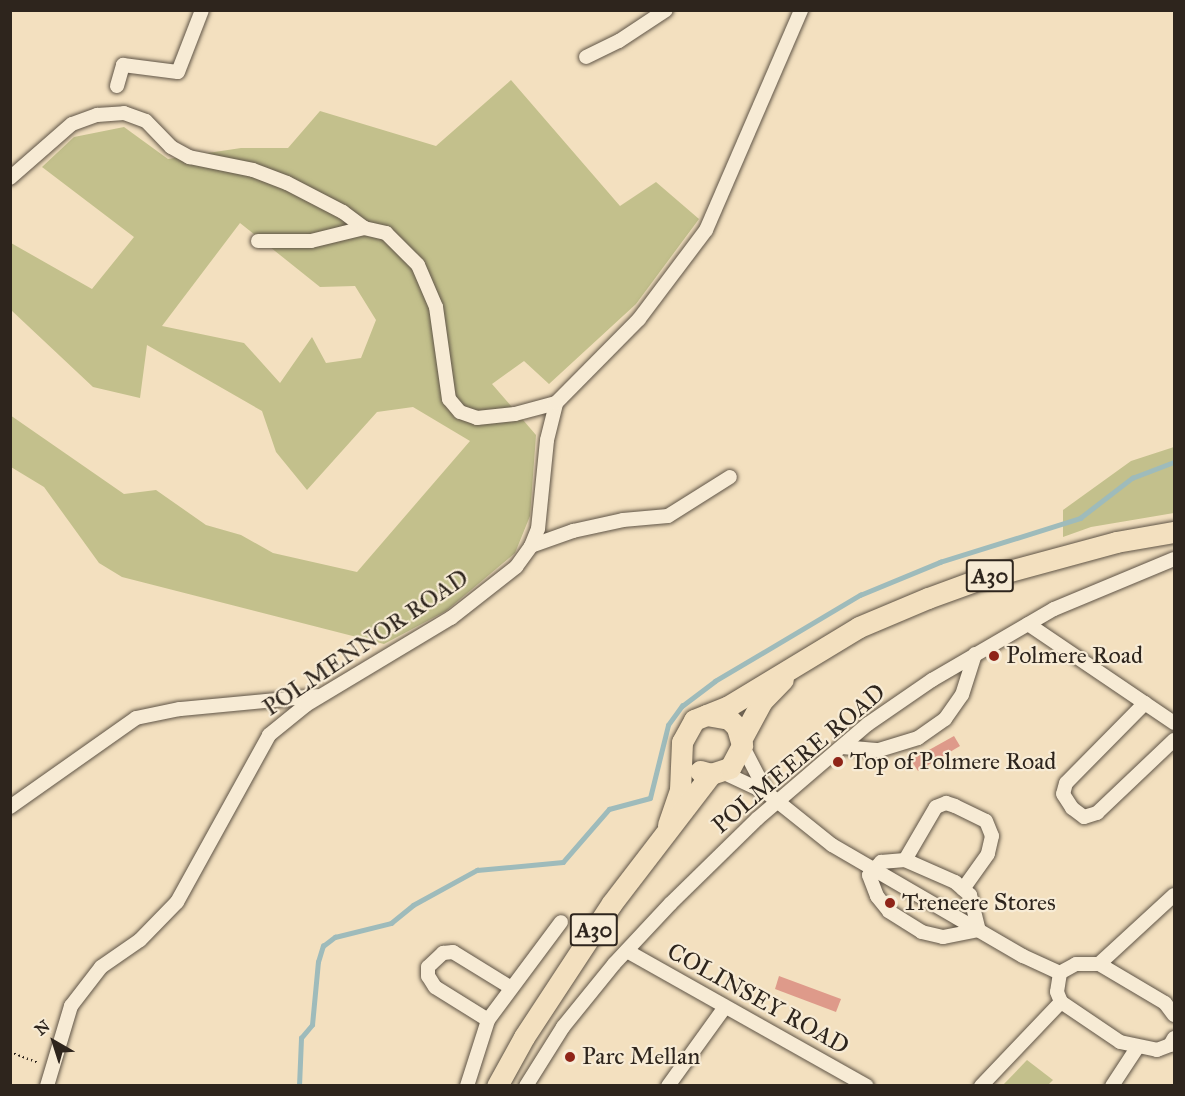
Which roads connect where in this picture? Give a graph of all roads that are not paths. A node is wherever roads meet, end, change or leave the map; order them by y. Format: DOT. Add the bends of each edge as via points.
graph roads {
  1 [pos="202,10"];
  2 [pos="666,10"];
  3 [pos="801,10"];
  4 [pos="586,57"];
  5 [pos="117,86"];
  6 [pos="10,178"];
  7 [pos="364,228"];
  8 [pos="258,241"];
  9 [pos="556,403"];
  10 [pos="730,477"];
  11 [pos="1174,532"];
  12 [pos="531,546"];
  13 [pos="1174,559"];
  14 [pos="1028,624"];
  15 [pos="815,651"];
  16 [pos="975,654"];
  17 [pos="322,696"];
  18 [pos="1145,703"];
  19 [pos="706,715"];
  20 [pos="1174,723"];
  21 [pos="1174,741"];
  22 [pos="742,742"];
  23 [pos="842,747"];
  24 [pos="684,755"];
  25 [pos="717,773"];
  26 [pos="767,793"];
  27 [pos="778,803"];
  28 [pos="10,807"];
  29 [pos="668,825"];
  30 [pos="905,860"];
  31 [pos="874,870"];
  32 [pos="963,889"];
  33 [pos="1174,895"];
  34 [pos="561,922"];
  35 [pos="979,930"];
  36 [pos="627,951"];
  37 [pos="1099,964"];
  38 [pos="1060,973"];
  39 [pos="510,987"];
  40 [pos="1060,1002"];
  41 [pos="725,1007"];
  42 [pos="1173,1010"];
  43 [pos="488,1020"];
  44 [pos="1174,1040"];
  45 [pos="1137,1048"];
  46 [pos="987,1083"];
  47 [pos="47,1086"];
  48 [pos="467,1086"];
  49 [pos="497,1086"];
  50 [pos="526,1086"];
  51 [pos="668,1086"];
  52 [pos="867,1086"];
  53 [pos="1112,1086"];
  1 -- 5 [label="street" via="178,72 123,64"];
  2 -- 4 [label="street" via="619,42"];
  3 -- 9 [label="street" via="706,230 639,319"];
  6 -- 7 [label="street" via="72,124 97,115 124,113 146,120 171,147 189,157 253,170 287,183 343,212"];
  7 -- 8 [label="street" via="311,241"];
  7 -- 9 [label="street" via="386,233 418,265 436,307 449,399 460,412 477,418 515,414"];
  9 -- 12 [label="street, POLMENNOR ROAD" via="547,440 538,529"];
  10 -- 12 [label="street" via="668,516 593,526"];
  11 -- 15 [label="highway, A30" via="1116,542 980,579 859,627"];
  12 -- 17 [label="street, POLMENNOR ROAD" via="516,567 451,618"];
  13 -- 14 [label="street, POLMEERE ROAD" via="1099,588"];
  14 -- 16 [label="street, POLMEERE ROAD"];
  14 -- 18 [label="street"];
  15 -- 19 [label="highway, A30" via="727,707"];
  15 -- 22 [label="highway, A30" via="762,701"];
  16 -- 23 [label="street, POLMEERE ROAD" via="868,724"];
  16 -- 23 [label="street" via="962,695 945,718 918,738 879,750"];
  17 -- 28 [label="street" via="180,709 136,718"];
  17 -- 47 [label="street, POLMENNOR ROAD" via="269,735 177,902 140,940 101,967 70,1006"];
  18 -- 20 [label="street"];
  18 -- 21 [label="street" via="1066,783 1063,794 1072,808 1084,817 1097,813"];
  19 -- 22 [label="highway" via="729,719"];
  19 -- 24 [label="highway, A30" via="686,730"];
  22 -- 25 [label="highway, A30" via="736,762"];
  22 -- 26 [label="street"];
  23 -- 27 [label="street, POLMEERE ROAD"];
  24 -- 25 [label="highway" via="691,765"];
  24 -- 29 [label="highway, A30" via="680,790"];
  25 -- 26 [label="street"];
  25 -- 29 [label="highway, A30"];
  26 -- 27 [label="street"];
  27 -- 31 [label="street" via="832,845"];
  27 -- 36 [label="street, POLMEERE ROAD" via="720,854"];
  29 -- 49 [label="highway, A30" via="562,978"];
  30 -- 31 [label="street" via="882,862"];
  30 -- 32 [label="street" via="919,863"];
  30 -- 32 [label="street" via="936,807 946,803 986,821 992,836 988,854"];
  31 -- 35 [label="street"];
  31 -- 35 [label="street" via="869,875 877,896 889,911 922,932 943,937"];
  32 -- 35 [label="street" via="976,907"];
  33 -- 37 [label="street"];
  34 -- 39 [label="street"];
  35 -- 38 [label="street"];
  36 -- 41 [label="street, COLINSEY ROAD"];
  36 -- 50 [label="street, POLMEERE ROAD" via="563,1027"];
  37 -- 38 [label="street" via="1076,964"];
  37 -- 42 [label="street"];
  38 -- 40 [label="street"];
  39 -- 43 [label="street"];
  39 -- 43 [label="street" via="453,952 443,953 428,967 435,987"];
  40 -- 45 [label="street"];
  40 -- 46 [label="street"];
  41 -- 51 [label="street"];
  41 -- 52 [label="street, COLINSEY ROAD"];
  43 -- 48 [label="street"];
  44 -- 45 [label="street" via="1157,1050"];
  45 -- 53 [label="street"];
}
